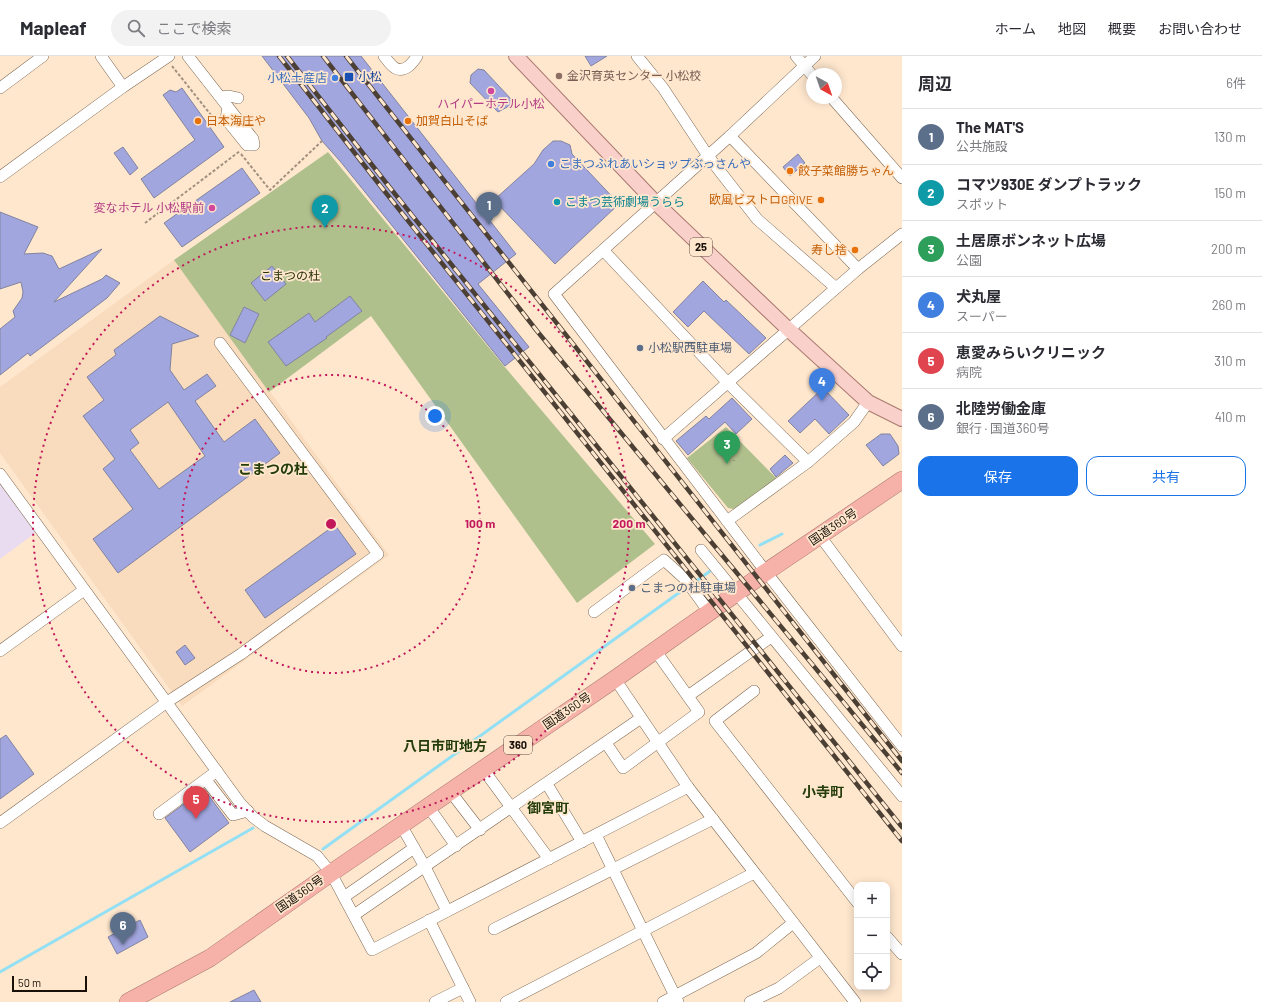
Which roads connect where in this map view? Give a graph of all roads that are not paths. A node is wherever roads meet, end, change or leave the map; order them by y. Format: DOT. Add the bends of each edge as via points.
graph roads {
  1 [pos="42,56"];
  2 [pos="101,56"];
  3 [pos="169,56"];
  4 [pos="188,56"];
  5 [pos="384,56"];
  6 [pos="418,56"];
  7 [pos="516,56"];
  8 [pos="637,56"];
  9 [pos="796,56"];
  10 [pos="815,56"];
  11 [pos="804,66"];
  12 [pos="806,68"];
  13 [pos="124,87"];
  14 [pos="0,88"];
  15 [pos="220,97"];
  16 [pos="238,98"];
  17 [pos="837,104"];
  18 [pos="228,107"];
  19 [pos="730,136"];
  20 [pos="708,156"];
  21 [pos="0,177"];
  22 [pos="902,178"];
  23 [pos="656,203"];
  24 [pos="902,234"];
  25 [pos="603,250"];
  26 [pos="858,269"];
  27 [pos="836,288"];
  28 [pos="788,330"];
  29 [pos="220,343"];
  30 [pos="728,383"];
  31 [pos="868,402"];
  32 [pos="902,419"];
  33 [pos="663,438"];
  34 [pos="808,462"];
  35 [pos="0,474"];
  36 [pos="902,480"];
  37 [pos="727,521"];
  38 [pos="820,536"];
  39 [pos="700,550"];
  40 [pos="766,572"];
  41 [pos="84,590"];
  42 [pos="736,593"];
  43 [pos="594,612"];
  44 [pos="709,612"];
  45 [pos="771,637"];
  46 [pos="902,646"];
  47 [pos="655,650"];
  48 [pos="0,651"];
  49 [pos="615,679"];
  50 [pos="754,691"];
  51 [pos="688,696"];
  52 [pos="167,702"];
  53 [pos="641,718"];
  54 [pos="901,742"];
  55 [pos="606,743"];
  56 [pos="658,743"];
  57 [pos="483,769"];
  58 [pos="217,771"];
  59 [pos="206,780"];
  60 [pos="547,784"];
  61 [pos="688,787"];
  62 [pos="450,792"];
  63 [pos="902,796"];
  64 [pos="428,806"];
  65 [pos="512,808"];
  66 [pos="248,811"];
  67 [pos="159,814"];
  68 [pos="713,819"];
  69 [pos="0,822"];
  70 [pos="401,824"];
  71 [pos="480,830"];
  72 [pos="596,835"];
  73 [pos="582,842"];
  74 [pos="456,846"];
  75 [pos="414,848"];
  76 [pos="549,859"];
  77 [pos="425,867"];
  78 [pos="612,869"];
  79 [pos="330,872"];
  80 [pos="754,873"];
  81 [pos="344,897"];
  82 [pos="854,898"];
  83 [pos="447,911"];
  84 [pos="354,915"];
  85 [pos="429,920"];
  86 [pos="793,923"];
  87 [pos="494,929"];
  88 [pos="643,932"];
  89 [pos="890,940"];
  90 [pos="902,954"];
  91 [pos="820,958"];
  92 [pos="463,988"];
  93 [pos="676,999"];
  94 [pos="128,1002"];
  95 [pos="435,1002"];
  96 [pos="470,1002"];
  97 [pos="506,1002"];
  98 [pos="663,1002"];
  99 [pos="750,1002"];
  100 [pos="855,1002"];
  1 -- 14 [label="street"];
  2 -- 13 [label="street"];
  3 -- 13 [label="street"];
  4 -- 15 [label="street"];
  5 -- 6 [label="street" via="393,68 398,70 405,68"];
  7 -- 23 [label="main road, 25"];
  8 -- 20 [label="street" via="663,88"];
  9 -- 11 [label="street"];
  10 -- 11 [label="street"];
  11 -- 12 [label="street"];
  11 -- 19 [label="street"];
  13 -- 21 [label="street"];
  15 -- 16 [label="street"];
  15 -- 18 [label="street"];
  17 -- 22 [label="street"];
  19 -- 20 [label="street"];
  19 -- 26 [label="street"];
  20 -- 23 [label="street"];
  20 -- 27 [label="street" via="757,219"];
  23 -- 25 [label="street"];
  23 -- 28 [label="main road, 25"];
  24 -- 26 [label="street"];
  25 -- 30 [label="street"];
  25 -- 33 [label="street" via="554,294"];
  26 -- 27 [label="street"];
  27 -- 28 [label="street"];
  28 -- 30 [label="street"];
  28 -- 31 [label="main road, 25"];
  29 -- 52 [label="street" via="378,554 241,654"];
  30 -- 33 [label="street"];
  30 -- 34 [label="street"];
  31 -- 32 [label="main road, 25"];
  31 -- 34 [label="street" via="854,422"];
  33 -- 37 [label="street"];
  34 -- 37 [label="street"];
  35 -- 41 [label="street"];
  36 -- 38 [label="highway, 国道360号 / 360"];
  37 -- 40 [label="street"];
  38 -- 40 [label="highway, 国道360号 / 360"];
  38 -- 46 [label="street"];
  39 -- 42 [label="street"];
  40 -- 42 [label="highway, 国道360号 / 360"];
  40 -- 54 [label="street"];
  41 -- 48 [label="street"];
  41 -- 52 [label="street"];
  42 -- 44 [label="highway, 国道360号 / 360"];
  42 -- 45 [label="street"];
  43 -- 44 [label="street" via="664,560 694,590"];
  44 -- 47 [label="highway, 国道360号 / 360"];
  45 -- 51 [label="street"];
  45 -- 63 [label="street"];
  47 -- 49 [label="highway, 国道360号 / 360"];
  47 -- 51 [label="street"];
  49 -- 53 [label="street"];
  49 -- 57 [label="highway, 国道360号 / 360"];
  50 -- 82 [label="street" via="715,721"];
  51 -- 56 [label="street" via="699,712"];
  52 -- 58 [label="street"];
  52 -- 69 [label="street"];
  53 -- 55 [label="street"];
  53 -- 56 [label="street"];
  55 -- 56 [label="street" via="623,768"];
  55 -- 60 [label="street"];
  56 -- 61 [label="street"];
  57 -- 62 [label="highway, 国道360号 / 360"];
  57 -- 65 [label="street"];
  58 -- 59 [label="street"];
  58 -- 66 [label="street"];
  59 -- 66 [label="street" via="233,815"];
  59 -- 67 [label="street"];
  60 -- 65 [label="street"];
  60 -- 73 [label="street"];
  61 -- 68 [label="street"];
  61 -- 72 [label="street"];
  62 -- 64 [label="highway, 国道360号 / 360"];
  62 -- 71 [label="street"];
  64 -- 70 [label="highway, 国道360号 / 360"];
  64 -- 74 [label="street"];
  65 -- 71 [label="street"];
  65 -- 76 [label="street"];
  66 -- 79 [label="street" via="276,833 317,856"];
  68 -- 78 [label="street"];
  68 -- 80 [label="street"];
  70 -- 75 [label="street"];
  70 -- 79 [label="highway, 国道360号 / 360"];
  71 -- 74 [label="street"];
  72 -- 73 [label="street"];
  72 -- 78 [label="street"];
  73 -- 76 [label="street"];
  74 -- 77 [label="street"];
  75 -- 77 [label="street"];
  75 -- 81 [label="street"];
  76 -- 83 [label="street"];
  77 -- 83 [label="street"];
  77 -- 84 [label="street"];
  78 -- 87 [label="street"];
  78 -- 88 [label="street"];
  79 -- 81 [label="street"];
  79 -- 94 [label="highway, 国道360号 / 360" via="210,958"];
  80 -- 86 [label="street"];
  80 -- 88 [label="street"];
  81 -- 84 [label="street"];
  83 -- 85 [label="street"];
  84 -- 85 [label="street" via="372,950"];
  85 -- 92 [label="street"];
  86 -- 91 [label="street"];
  86 -- 93 [label="street" via="756,953"];
  88 -- 93 [label="street"];
  88 -- 97 [label="street"];
  89 -- 90 [label="street"];
  91 -- 99 [label="street" via="779,988"];
  91 -- 100 [label="street"];
  92 -- 95 [label="street"];
  92 -- 96 [label="street"];
  93 -- 98 [label="street"];
}
